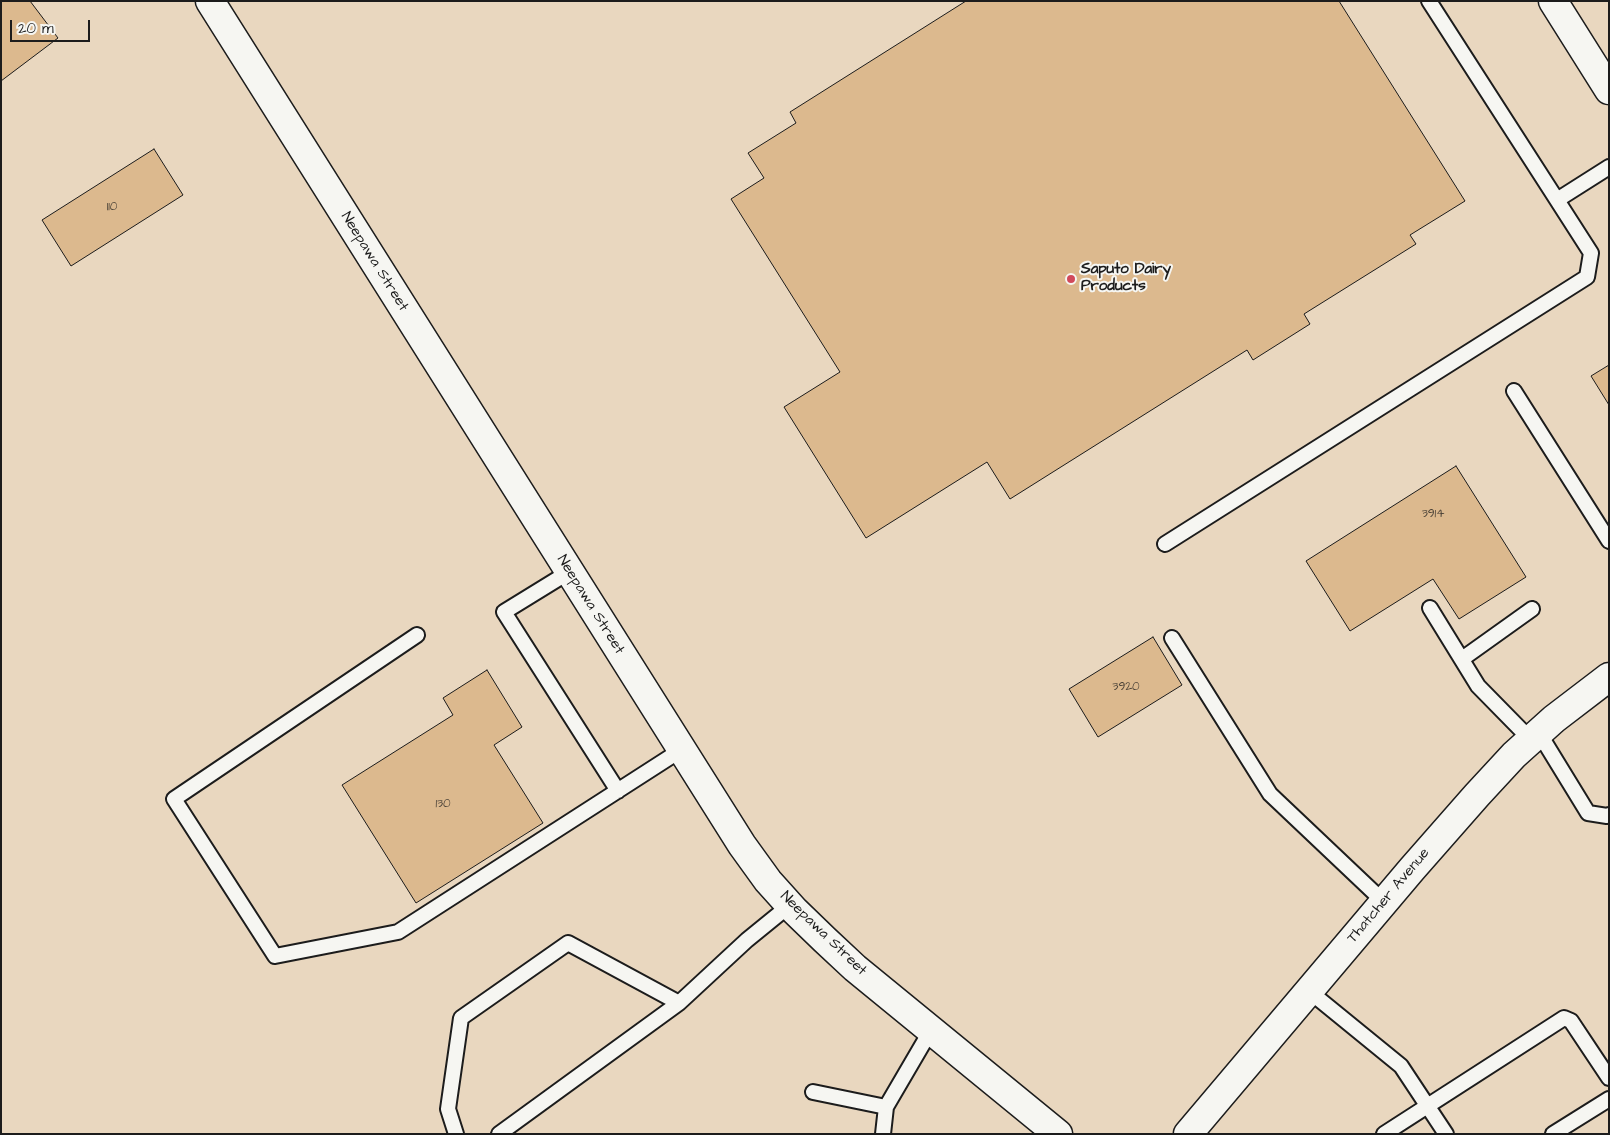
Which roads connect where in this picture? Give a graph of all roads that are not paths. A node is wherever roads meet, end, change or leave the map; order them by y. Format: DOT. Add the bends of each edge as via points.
graph roads {
  1 [pos="210,1"];
  2 [pos="1429,1"];
  3 [pos="1553,1"];
  4 [pos="1609,90"];
  5 [pos="1609,167"];
  6 [pos="1557,200"];
  7 [pos="1514,391"];
  8 [pos="1609,541"];
  9 [pos="1165,544"];
  10 [pos="569,572"];
  11 [pos="1430,608"];
  12 [pos="1532,609"];
  13 [pos="417,635"];
  14 [pos="1172,638"];
  15 [pos="1462,659"];
  16 [pos="1609,677"];
  17 [pos="1535,736"];
  18 [pos="681,750"];
  19 [pos="618,791"];
  20 [pos="1609,815"];
  21 [pos="1384,902"];
  22 [pos="790,905"];
  23 [pos="1309,990"];
  24 [pos="679,1003"];
  25 [pos="931,1030"];
  26 [pos="1609,1078"];
  27 [pos="813,1092"];
  28 [pos="1609,1099"];
  29 [pos="1428,1106"];
  30 [pos="886,1107"];
  31 [pos="456,1134"];
  32 [pos="499,1134"];
  33 [pos="883,1134"];
  34 [pos="1058,1134"];
  35 [pos="1188,1134"];
  36 [pos="1384,1134"];
  37 [pos="1446,1134"];
  38 [pos="1554,1134"];
  1 -- 10 [label="street, Neepawa Street"];
  2 -- 6 [label="lane"];
  3 -- 4 [label="street"];
  5 -- 6 [label="lane"];
  6 -- 9 [label="lane" via="1591,253 1587,277"];
  7 -- 8 [label="lane"];
  10 -- 18 [label="street, Neepawa Street"];
  10 -- 19 [label="lane" via="504,612"];
  11 -- 15 [label="lane"];
  12 -- 15 [label="lane"];
  13 -- 19 [label="lane" via="174,799 274,956 398,932"];
  14 -- 21 [label="lane" via="1270,794"];
  15 -- 17 [label="lane" via="1478,686"];
  16 -- 17 [label="street, Thatcher Avenue"];
  17 -- 20 [label="lane" via="1588,812"];
  17 -- 21 [label="street, Thatcher Avenue" via="1477,795"];
  18 -- 19 [label="lane"];
  18 -- 22 [label="street, Neepawa Street" via="742,845"];
  21 -- 23 [label="street, Thatcher Avenue"];
  22 -- 24 [label="lane"];
  22 -- 25 [label="street, Neepawa Street" via="856,968"];
  23 -- 29 [label="lane" via="1401,1066"];
  23 -- 35 [label="street, Thatcher Avenue"];
  24 -- 31 [label="lane" via="568,943 461,1018 448,1109"];
  24 -- 32 [label="lane"];
  25 -- 30 [label="lane"];
  25 -- 34 [label="street, Neepawa Street"];
  26 -- 29 [label="lane" via="1571,1021 1564,1018"];
  27 -- 30 [label="lane"];
  28 -- 38 [label="lane"];
  29 -- 36 [label="lane"];
  29 -- 37 [label="lane"];
  30 -- 33 [label="lane"];
}
